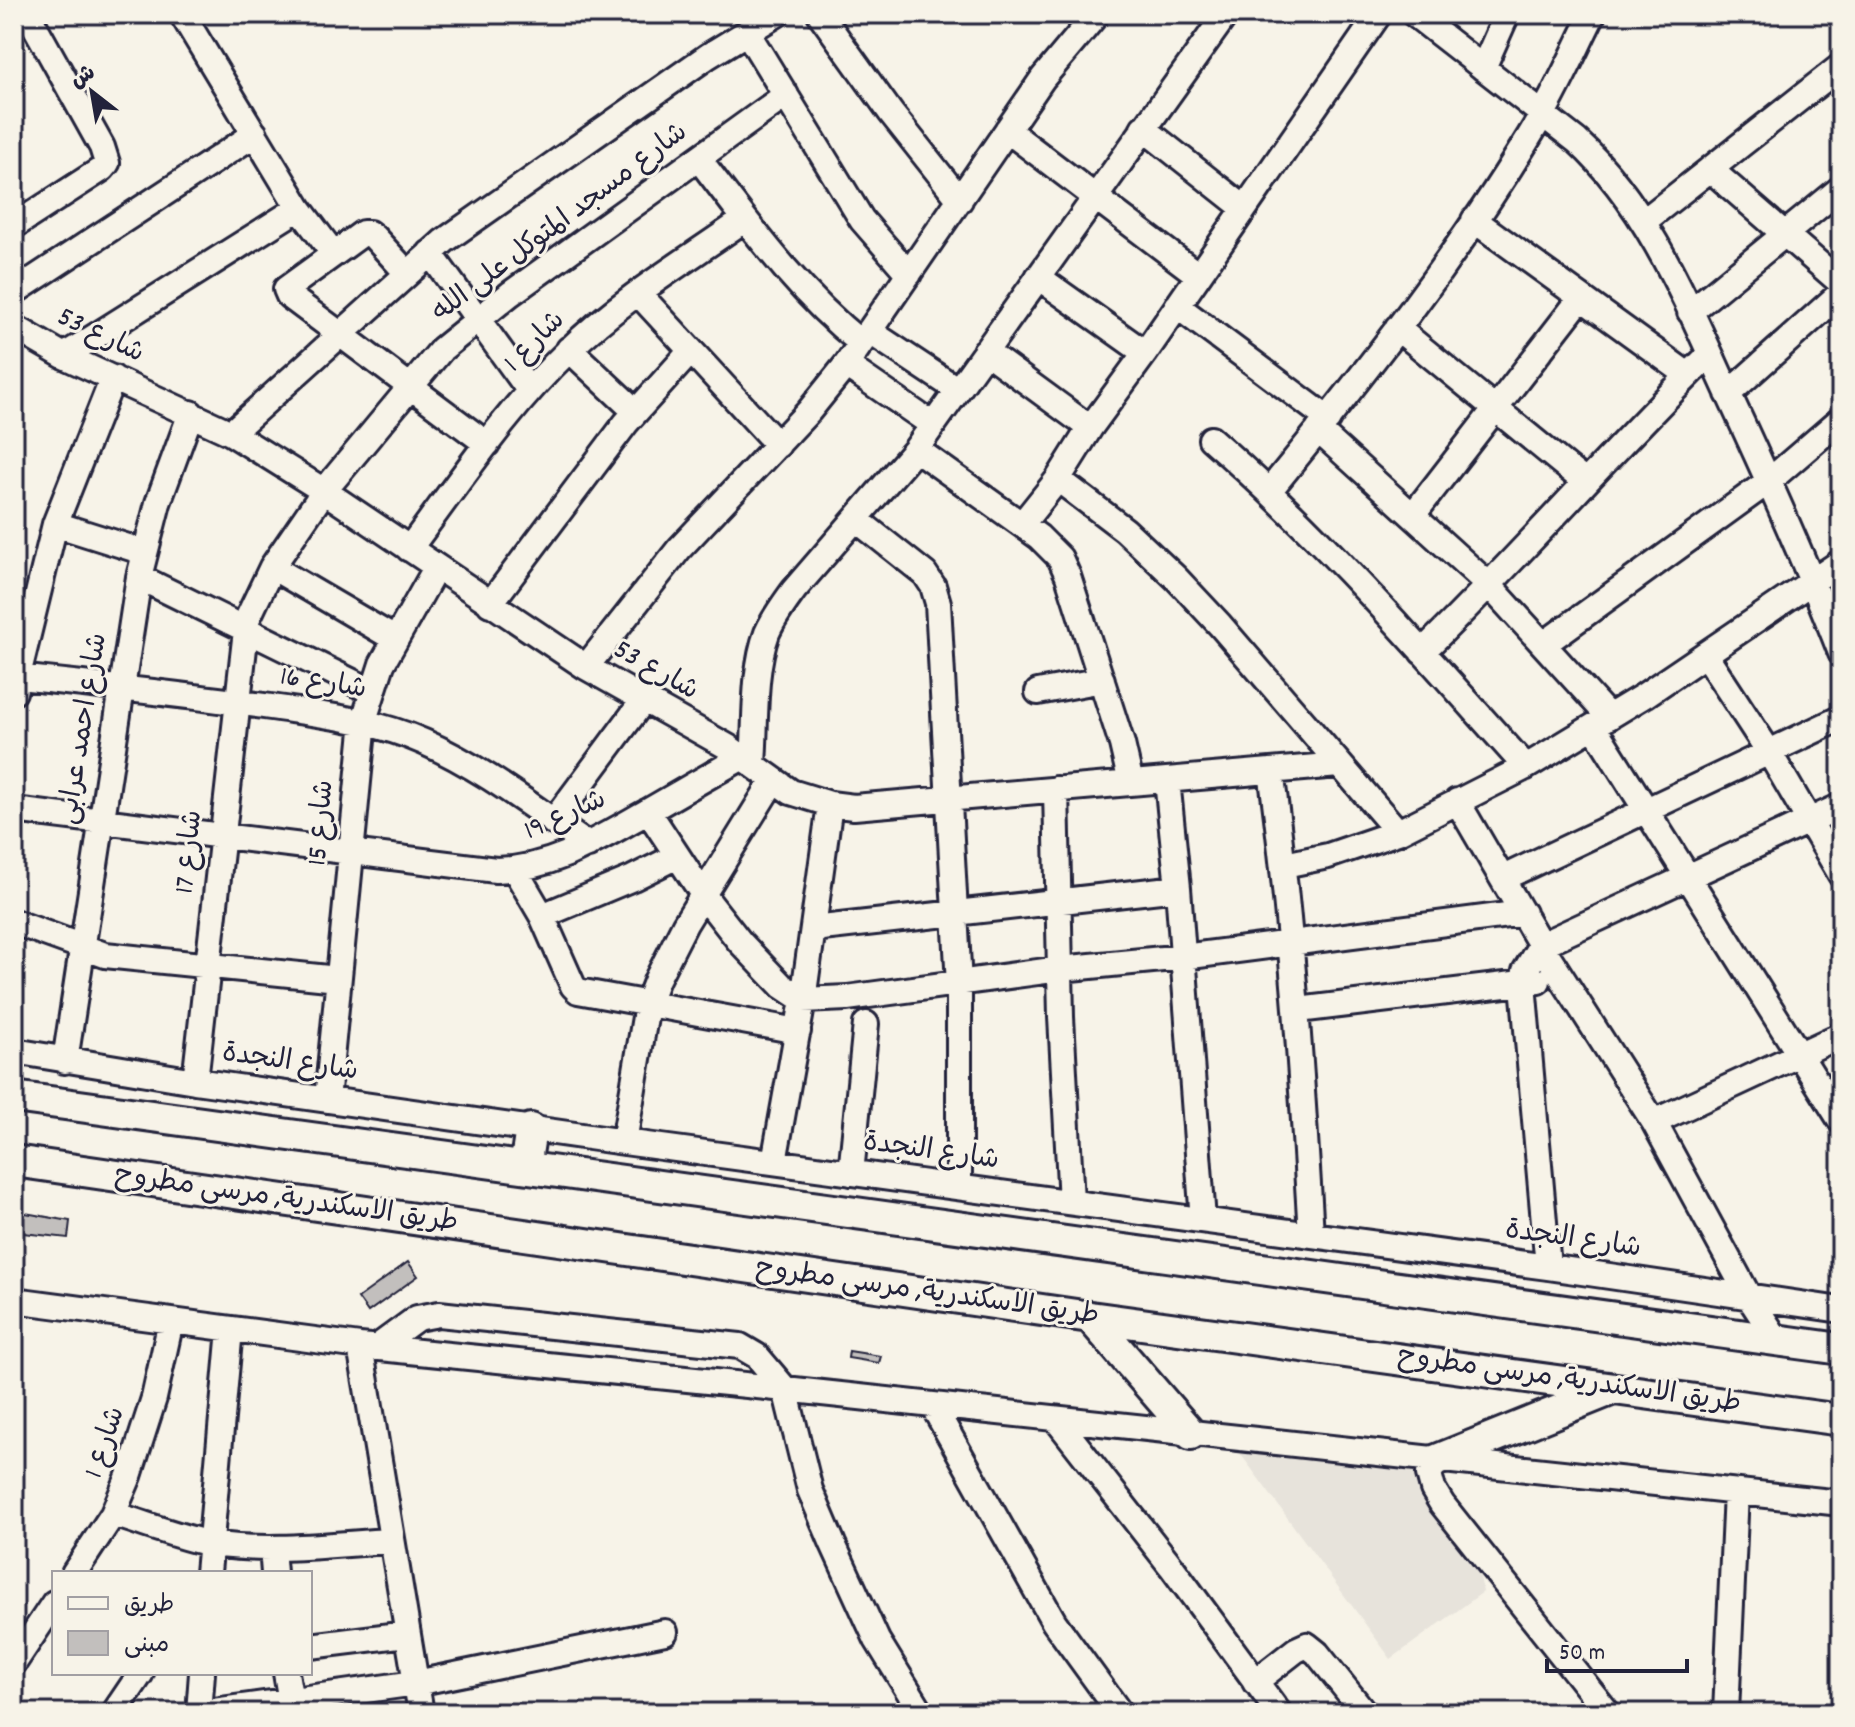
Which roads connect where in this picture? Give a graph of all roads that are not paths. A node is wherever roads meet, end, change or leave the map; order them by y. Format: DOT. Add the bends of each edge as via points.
graph roads {
  1 [pos="28,14"];
  2 [pos="182,14"];
  3 [pos="777,14"];
  4 [pos="820,14"];
  5 [pos="1226,14"];
  6 [pos="1379,14"];
  7 [pos="1414,14"];
  8 [pos="1507,14"];
  9 [pos="1593,14"];
  10 [pos="1095,15"];
  11 [pos="747,32"];
  12 [pos="1841,66"];
  13 [pos="1483,68"];
  14 [pos="786,95"];
  15 [pos="1542,114"];
  16 [pos="1143,128"];
  17 [pos="1007,130"];
  18 [pos="255,134"];
  19 [pos="699,159"];
  20 [pos="1710,169"];
  21 [pos="1841,188"];
  22 [pos="1095,195"];
  23 [pos="960,200"];
  24 [pos="299,208"];
  25 [pos="1244,208"];
  26 [pos="745,219"];
  27 [pos="1474,220"];
  28 [pos="1643,222"];
  29 [pos="14,226"];
  30 [pos="1785,235"];
  31 [pos="333,253"];
  32 [pos="430,253"];
  33 [pos="407,273"];
  34 [pos="909,274"];
  35 [pos="1198,275"];
  36 [pos="1038,277"];
  37 [pos="1841,283"];
  38 [pos="14,292"];
  39 [pos="1841,293"];
  40 [pos="639,294"];
  41 [pos="1581,298"];
  42 [pos="1177,306"];
  43 [pos="1690,312"];
  44 [pos="477,319"];
  45 [pos="14,327"];
  46 [pos="1397,328"];
  47 [pos="340,335"];
  48 [pos="865,337"];
  49 [pos="569,349"];
  50 [pos="691,351"];
  51 [pos="985,351"];
  52 [pos="1145,353"];
  53 [pos="1710,354"];
  54 [pos="64,356"];
  55 [pos="846,365"];
  56 [pos="1688,375"];
  57 [pos="113,378"];
  58 [pos="409,386"];
  59 [pos="529,390"];
  60 [pos="958,390"];
  61 [pos="1728,394"];
  62 [pos="1495,408"];
  63 [pos="636,412"];
  64 [pos="191,413"];
  65 [pos="1841,419"];
  66 [pos="933,425"];
  67 [pos="1323,425"];
  68 [pos="1090,428"];
  69 [pos="231,433"];
  70 [pos="1211,439"];
  71 [pos="487,444"];
  72 [pos="778,445"];
  73 [pos="916,449"];
  74 [pos="1058,479"];
  75 [pos="1769,481"];
  76 [pos="1585,482"];
  77 [pos="1270,490"];
  78 [pos="324,491"];
  79 [pos="1413,515"];
  80 [pos="857,520"];
  81 [pos="55,524"];
  82 [pos="1022,524"];
  83 [pos="409,549"];
  84 [pos="144,552"];
  85 [pos="1841,562"];
  86 [pos="272,567"];
  87 [pos="436,568"];
  88 [pos="139,577"];
  89 [pos="1813,581"];
  90 [pos="1490,586"];
  91 [pos="490,604"];
  92 [pos="244,629"];
  93 [pos="395,639"];
  94 [pos="1544,644"];
  95 [pos="1422,652"];
  96 [pos="1841,653"];
  97 [pos="1705,654"];
  98 [pos="586,667"];
  99 [pos="1102,680"];
  100 [pos="16,684"];
  101 [pos="121,689"];
  102 [pos="371,691"];
  103 [pos="1038,692"];
  104 [pos="643,701"];
  105 [pos="238,702"];
  106 [pos="1841,718"];
  107 [pos="364,720"];
  108 [pos="1601,722"];
  109 [pos="1769,752"];
  110 [pos="748,760"];
  111 [pos="1339,765"];
  112 [pos="1526,767"];
  113 [pos="1271,771"];
  114 [pos="1167,780"];
  115 [pos="773,781"];
  116 [pos="1131,783"];
  117 [pos="1056,789"];
  118 [pos="949,798"];
  119 [pos="1457,801"];
  120 [pos="830,804"];
  121 [pos="1841,806"];
  122 [pos="14,810"];
  123 [pos="1646,810"];
  124 [pos="648,811"];
  125 [pos="102,821"];
  126 [pos="1809,821"];
  127 [pos="553,822"];
  128 [pos="1398,832"];
  129 [pos="223,836"];
  130 [pos="588,845"];
  131 [pos="351,851"];
  132 [pos="677,856"];
  133 [pos="1284,865"];
  134 [pos="515,870"];
  135 [pos="1841,875"];
  136 [pos="1688,877"];
  137 [pos="1503,878"];
  138 [pos="1178,888"];
  139 [pos="704,896"];
  140 [pos="1058,901"];
  141 [pos="955,912"];
  142 [pos="1523,913"];
  143 [pos="542,916"];
  144 [pos="14,922"];
  145 [pos="813,929"];
  146 [pos="1291,943"];
  147 [pos="1541,945"];
  148 [pos="83,946"];
  149 [pos="1183,957"];
  150 [pos="208,965"];
  151 [pos="1060,969"];
  152 [pos="1561,977"];
  153 [pos="338,979"];
  154 [pos="1523,984"];
  155 [pos="959,985"];
  156 [pos="803,1000"];
  157 [pos="647,1005"];
  158 [pos="1298,1010"];
  159 [pos="866,1024"];
  160 [pos="798,1031"];
  161 [pos="1841,1035"];
  162 [pos="14,1051"];
  163 [pos="1799,1054"];
  164 [pos="65,1061"];
  165 [pos="195,1081"];
  166 [pos="14,1097"];
  167 [pos="327,1100"];
  168 [pos="1841,1121"];
  169 [pos="1654,1122"];
  170 [pos="531,1129"];
  171 [pos="624,1142"];
  172 [pos="14,1161"];
  173 [pos="774,1162"];
  174 [pos="525,1167"];
  175 [pos="851,1173"];
  176 [pos="959,1187"];
  177 [pos="1071,1202"];
  178 [pos="1203,1220"];
  179 [pos="1311,1235"];
  180 [pos="1548,1267"];
  181 [pos="1749,1297"];
  182 [pos="14,1300"];
  183 [pos="1841,1310"];
  184 [pos="1090,1317"];
  185 [pos="171,1321"];
  186 [pos="230,1329"];
  187 [pos="1777,1340"];
  188 [pos="368,1347"];
  189 [pos="1841,1349"];
  190 [pos="1615,1388"];
  191 [pos="785,1389"];
  192 [pos="933,1406"];
  193 [pos="1056,1419"];
  194 [pos="1841,1420"];
  195 [pos="1191,1434"];
  196 [pos="1437,1460"];
  197 [pos="1736,1492"];
  198 [pos="1841,1503"];
  199 [pos="113,1514"];
  200 [pos="391,1541"];
  201 [pos="210,1543"];
  202 [pos="272,1548"];
  203 [pos="75,1571"];
  204 [pos="208,1571"];
  205 [pos="274,1571"];
  206 [pos="52,1606"];
  207 [pos="665,1632"];
  208 [pos="407,1634"];
  209 [pos="312,1646"];
  210 [pos="14,1663"];
  211 [pos="140,1675"];
  212 [pos="202,1675"];
  213 [pos="286,1675"];
  214 [pos="1255,1682"];
  215 [pos="416,1683"];
  216 [pos="291,1706"];
  217 [pos="114,1713"];
  218 [pos="421,1713"];
  219 [pos="922,1713"];
  220 [pos="1120,1713"];
  221 [pos="1279,1713"];
  222 [pos="1365,1713"];
  223 [pos="1608,1713"];
  224 [pos="1726,1713"];
  1 -- 29 [label="street" via="107,163"];
  2 -- 18 [label="street"];
  3 -- 11 [label="street"];
  4 -- 23 [label="street"];
  5 -- 16 [label="street"];
  6 -- 25 [label="street"];
  7 -- 13 [label="street"];
  8 -- 13 [label="street"];
  9 -- 15 [label="street"];
  10 -- 17 [label="street"];
  11 -- 14 [label="street"];
  11 -- 32 [label="street"];
  12 -- 20 [label="street"];
  13 -- 15 [label="street"];
  14 -- 19 [label="street, شارع مسجد المتوكل على الله"];
  14 -- 34 [label="street" via="862,220"];
  15 -- 27 [label="street"];
  15 -- 28 [label="street" via="1599,161"];
  16 -- 22 [label="street"];
  16 -- 25 [label="street"];
  17 -- 22 [label="street"];
  17 -- 23 [label="street"];
  18 -- 24 [label="street"];
  18 -- 38 [label="street"];
  19 -- 26 [label="street"];
  19 -- 44 [label="street, شارع مسجد المتوكل على الله"];
  20 -- 28 [label="street"];
  20 -- 30 [label="street"];
  21 -- 30 [label="street"];
  22 -- 35 [label="street"];
  22 -- 36 [label="street"];
  23 -- 34 [label="street"];
  24 -- 31 [label="street"];
  24 -- 54 [label="street"];
  25 -- 35 [label="street"];
  26 -- 40 [label="street, شارع 1"];
  26 -- 48 [label="street" via="812,301"];
  27 -- 41 [label="street"];
  27 -- 46 [label="street"];
  28 -- 43 [label="street"];
  30 -- 37 [label="street"];
  30 -- 43 [label="street"];
  31 -- 33 [label="street" via="369,233"];
  31 -- 47 [label="street" via="286,289"];
  32 -- 33 [label="street"];
  32 -- 44 [label="street"];
  33 -- 47 [label="street"];
  34 -- 48 [label="street"];
  35 -- 42 [label="street"];
  36 -- 51 [label="street"];
  36 -- 52 [label="street"];
  39 -- 61 [label="street"];
  40 -- 49 [label="street, شارع 1"];
  40 -- 50 [label="street"];
  41 -- 56 [label="street"];
  41 -- 62 [label="street"];
  42 -- 52 [label="street"];
  42 -- 67 [label="street"];
  43 -- 53 [label="street"];
  44 -- 58 [label="street, شارع مسجد المتوكل على الله"];
  44 -- 59 [label="street"];
  45 -- 54 [label="street, شارع 53"];
  46 -- 62 [label="street"];
  46 -- 67 [label="street"];
  47 -- 58 [label="street"];
  47 -- 69 [label="street"];
  48 -- 55 [label="street"];
  48 -- 60 [label="street"];
  49 -- 59 [label="street, شارع 1"];
  49 -- 63 [label="street"];
  50 -- 63 [label="street"];
  50 -- 72 [label="street"];
  51 -- 60 [label="street"];
  51 -- 68 [label="street"];
  52 -- 68 [label="street"];
  53 -- 56 [label="street"];
  53 -- 61 [label="street"];
  54 -- 57 [label="street, شارع 53"];
  55 -- 66 [label="street"];
  55 -- 72 [label="street"];
  56 -- 76 [label="street"];
  57 -- 64 [label="street, شارع 53"];
  57 -- 81 [label="street"];
  58 -- 71 [label="street"];
  58 -- 78 [label="street, شارع مسجد المتوكل على الله"];
  59 -- 71 [label="street, شارع 1"];
  60 -- 66 [label="street"];
  61 -- 75 [label="street"];
  62 -- 76 [label="street"];
  62 -- 79 [label="street"];
  63 -- 91 [label="street"];
  64 -- 69 [label="street, شارع 53"];
  64 -- 84 [label="street, شارع احمد عرابى"];
  65 -- 75 [label="street"];
  66 -- 73 [label="street"];
  67 -- 77 [label="street"];
  67 -- 79 [label="street"];
  68 -- 74 [label="street"];
  69 -- 78 [label="street, شارع 53"];
  70 -- 77 [label="street"];
  71 -- 83 [label="street, شارع 1"];
  72 -- 98 [label="street" via="679,549"];
  73 -- 80 [label="street"];
  73 -- 82 [label="street"];
  74 -- 82 [label="street"];
  74 -- 111 [label="street" via="1176,578"];
  75 -- 89 [label="street"];
  75 -- 94 [label="street"];
  76 -- 90 [label="street"];
  77 -- 95 [label="street"];
  78 -- 83 [label="street, شارع 53"];
  78 -- 86 [label="street, شارع مسجد المتوكل على الله"];
  79 -- 90 [label="street"];
  80 -- 110 [label="street" via="794,590 768,633 760,658"];
  80 -- 118 [label="street" via="933,586"];
  81 -- 84 [label="street"];
  81 -- 100 [label="street"];
  82 -- 99 [label="street" via="1060,558"];
  83 -- 87 [label="street, شارع 53"];
  84 -- 88 [label="street, شارع احمد عرابى"];
  85 -- 89 [label="street"];
  86 -- 92 [label="street, شارع 17"];
  86 -- 93 [label="street"];
  87 -- 91 [label="street, شارع 53"];
  87 -- 93 [label="street, شارع 15"];
  88 -- 92 [label="street"];
  88 -- 101 [label="street, شارع احمد عرابى"];
  89 -- 96 [label="street"];
  89 -- 97 [label="street"];
  90 -- 94 [label="street"];
  90 -- 95 [label="street"];
  91 -- 98 [label="street, شارع 53"];
  92 -- 102 [label="street"];
  92 -- 105 [label="street, شارع 17"];
  93 -- 102 [label="street, شارع 15"];
  94 -- 108 [label="street"];
  95 -- 112 [label="street"];
  97 -- 108 [label="street"];
  97 -- 109 [label="street"];
  98 -- 104 [label="street, شارع 53"];
  99 -- 103 [label="street"];
  99 -- 116 [label="street"];
  100 -- 101 [label="street, شارع 16"];
  101 -- 105 [label="street, شارع 16"];
  101 -- 125 [label="street, شارع احمد عرابى"];
  102 -- 107 [label="street, شارع 15"];
  104 -- 110 [label="street, شارع 53"];
  104 -- 127 [label="street"];
  105 -- 107 [label="street, شارع 16"];
  105 -- 129 [label="street, شارع 17"];
  106 -- 109 [label="street"];
  107 -- 127 [label="street, شارع 16" via="450,755"];
  107 -- 131 [label="street, شارع 15"];
  108 -- 112 [label="street"];
  108 -- 123 [label="street"];
  109 -- 123 [label="street"];
  109 -- 126 [label="street"];
  110 -- 115 [label="street, شارع 53"];
  110 -- 124 [label="street, شارع 19"];
  111 -- 113 [label="street, شارع 53"];
  111 -- 128 [label="street"];
  112 -- 119 [label="street"];
  113 -- 114 [label="street, شارع 53"];
  113 -- 133 [label="street"];
  114 -- 116 [label="street, شارع 53"];
  114 -- 138 [label="street"];
  115 -- 120 [label="street, شارع 53"];
  115 -- 139 [label="street"];
  116 -- 117 [label="street, شارع 53"];
  117 -- 118 [label="street, شارع 53"];
  117 -- 140 [label="street"];
  118 -- 120 [label="street, شارع 53" via="854,807"];
  118 -- 141 [label="street"];
  119 -- 128 [label="street"];
  119 -- 137 [label="street"];
  120 -- 145 [label="street"];
  121 -- 126 [label="street"];
  122 -- 125 [label="street, شارع 19"];
  123 -- 136 [label="street"];
  123 -- 137 [label="street"];
  124 -- 130 [label="street, شارع 19"];
  124 -- 132 [label="street"];
  125 -- 129 [label="street, شارع 19"];
  125 -- 148 [label="street, شارع احمد عرابى"];
  126 -- 135 [label="street"];
  126 -- 136 [label="street"];
  127 -- 130 [label="street, شارع 16"];
  128 -- 133 [label="street"];
  129 -- 131 [label="street, شارع 19"];
  129 -- 150 [label="street, شارع 17"];
  130 -- 134 [label="street, شارع 19"];
  131 -- 134 [label="street, شارع 19"];
  131 -- 153 [label="street, شارع 15"];
  132 -- 139 [label="street"];
  132 -- 143 [label="street"];
  133 -- 146 [label="street"];
  134 -- 143 [label="street"];
  136 -- 147 [label="street"];
  136 -- 163 [label="street"];
  137 -- 142 [label="street"];
  138 -- 140 [label="street"];
  138 -- 149 [label="street"];
  139 -- 156 [label="street" via="762,966"];
  139 -- 157 [label="street" via="669,953"];
  140 -- 141 [label="street"];
  140 -- 151 [label="street"];
  141 -- 145 [label="street"];
  141 -- 155 [label="street"];
  142 -- 146 [label="street"];
  142 -- 147 [label="street"];
  143 -- 157 [label="street" via="578,991"];
  144 -- 148 [label="street"];
  145 -- 156 [label="street"];
  146 -- 149 [label="street"];
  146 -- 158 [label="street"];
  147 -- 152 [label="street"];
  147 -- 154 [label="street"];
  148 -- 150 [label="street" via="105,955"];
  148 -- 164 [label="street, شارع احمد عرابى"];
  149 -- 151 [label="street"];
  149 -- 178 [label="street"];
  150 -- 153 [label="street"];
  150 -- 165 [label="street, شارع 17"];
  151 -- 155 [label="street"];
  151 -- 177 [label="street"];
  152 -- 154 [label="street"];
  152 -- 169 [label="street"];
  153 -- 167 [label="street, شارع 15"];
  154 -- 158 [label="street"];
  154 -- 180 [label="street"];
  155 -- 156 [label="street"];
  155 -- 176 [label="street"];
  156 -- 160 [label="street"];
  157 -- 160 [label="street"];
  157 -- 171 [label="street"];
  158 -- 179 [label="street"];
  159 -- 175 [label="street"];
  160 -- 173 [label="street"];
  161 -- 163 [label="street"];
  162 -- 164 [label="street, شارع النجدة"];
  163 -- 168 [label="street"];
  163 -- 169 [label="street"];
  164 -- 165 [label="street, شارع النجدة"];
  165 -- 167 [label="street, شارع النجدة"];
  166 -- 174 [label="main road"];
  167 -- 170 [label="street, شارع النجدة"];
  169 -- 181 [label="street"];
  170 -- 171 [label="street, شارع النجدة"];
  170 -- 174 [label="main road"];
  171 -- 173 [label="street, شارع النجدة"];
  172 -- 184 [label="main road, طريق الاسكندرية, مرسى مطروح"];
  173 -- 175 [label="street, شارع النجدة"];
  174 -- 187 [label="main road"];
  175 -- 176 [label="street, شارع النجدة"];
  176 -- 177 [label="street, شارع النجدة"];
  177 -- 178 [label="street, شارع النجدة"];
  178 -- 179 [label="street, شارع النجدة"];
  179 -- 180 [label="street, شارع النجدة"];
  180 -- 181 [label="street, شارع النجدة"];
  181 -- 183 [label="street, شارع النجدة"];
  181 -- 187 [label="street"];
  182 -- 185 [label="street"];
  184 -- 190 [label="main road, طريق الاسكندرية, مرسى مطروح"];
  184 -- 195 [label="main road"];
  185 -- 186 [label="street"];
  185 -- 199 [label="street, شارع 1" via="142,1437"];
  186 -- 188 [label="street"];
  186 -- 201 [label="street"];
  187 -- 189 [label="main road"];
  188 -- 191 [label="street"];
  188 -- 191 [label="street" via="417,1318 439,1314 740,1346 757,1356"];
  188 -- 200 [label="street"];
  190 -- 194 [label="main road, طريق الاسكندرية, مرسى مطروح"];
  190 -- 196 [label="main road"];
  191 -- 192 [label="street"];
  191 -- 219 [label="street" via="810,1490 877,1640"];
  192 -- 193 [label="street"];
  192 -- 220 [label="street" via="1054,1622"];
  193 -- 195 [label="street"];
  193 -- 214 [label="street"];
  195 -- 196 [label="street"];
  196 -- 197 [label="street"];
  196 -- 223 [label="street" via="1429,1474 1442,1504"];
  197 -- 198 [label="street"];
  197 -- 224 [label="street"];
  199 -- 201 [label="street"];
  199 -- 203 [label="street, شارع 1"];
  200 -- 202 [label="street"];
  200 -- 208 [label="street"];
  201 -- 202 [label="street"];
  201 -- 204 [label="street"];
  202 -- 205 [label="street"];
  206 -- 210 [label="street"];
  207 -- 215 [label="street"];
  208 -- 209 [label="street"];
  208 -- 215 [label="street"];
  211 -- 217 [label="street"];
  212 -- 216 [label="street" via="199,1713"];
  213 -- 216 [label="street"];
  214 -- 221 [label="street"];
  214 -- 222 [label="street" via="1307,1645"];
  215 -- 216 [label="street"];
  215 -- 218 [label="street"];
}
